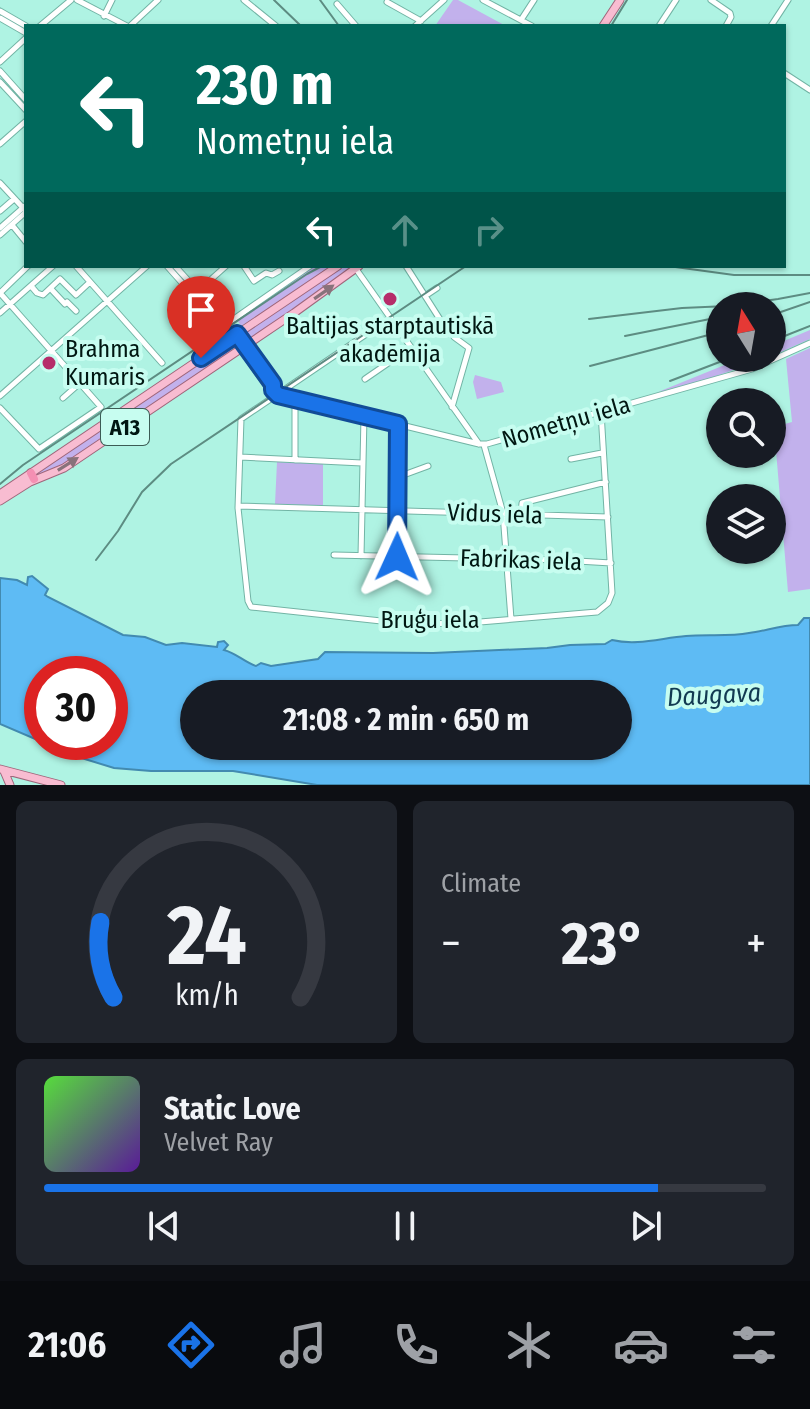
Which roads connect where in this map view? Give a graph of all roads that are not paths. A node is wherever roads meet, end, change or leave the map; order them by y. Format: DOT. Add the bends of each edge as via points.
graph roads {
  1 [pos="71,0"];
  2 [pos="77,0"];
  3 [pos="112,0"];
  4 [pos="158,0"];
  5 [pos="244,0"];
  6 [pos="444,0"];
  7 [pos="483,0"];
  8 [pos="534,0"];
  9 [pos="620,0"];
  10 [pos="711,0"];
  11 [pos="788,0"];
  12 [pos="672,1"];
  13 [pos="387,2"];
  14 [pos="337,4"];
  15 [pos="0,11"];
  16 [pos="104,16"];
  17 [pos="0,18"];
  18 [pos="521,20"];
  19 [pos="42,24"];
  20 [pos="123,24"];
  21 [pos="130,24"];
  22 [pos="274,24"];
  23 [pos="354,24"];
  24 [pos="417,24"];
  25 [pos="528,24"];
  26 [pos="604,24"];
  27 [pos="660,24"];
  28 [pos="727,24"];
  29 [pos="772,24"];
  30 [pos="24,25"];
  31 [pos="24,35"];
  32 [pos="24,38"];
  33 [pos="0,62"];
  34 [pos="0,71"];
  35 [pos="786,74"];
  36 [pos="0,82"];
  37 [pos="810,89"];
  38 [pos="24,97"];
  39 [pos="24,108"];
  40 [pos="24,123"];
  41 [pos="0,144"];
  42 [pos="0,183"];
  43 [pos="15,199"];
  44 [pos="24,208"];
  45 [pos="24,210"];
  46 [pos="24,210"];
  47 [pos="0,211"];
  48 [pos="12,225"];
  49 [pos="0,228"];
  50 [pos="0,235"];
  51 [pos="24,240"];
  52 [pos="26,268"];
  53 [pos="51,268"];
  54 [pos="78,268"];
  55 [pos="145,268"];
  56 [pos="169,268"];
  57 [pos="177,268"];
  58 [pos="224,268"];
  59 [pos="245,268"];
  60 [pos="306,268"];
  61 [pos="335,268"];
  62 [pos="356,268"];
  63 [pos="358,268"];
  64 [pos="407,268"];
  65 [pos="279,271"];
  66 [pos="90,282"];
  67 [pos="31,286"];
  68 [pos="437,288"];
  69 [pos="51,289"];
  70 [pos="198,291"];
  71 [pos="0,293"];
  72 [pos="425,296"];
  73 [pos="107,301"];
  74 [pos="9,305"];
  75 [pos="76,311"];
  76 [pos="0,313"];
  77 [pos="390,318"];
  78 [pos="227,322"];
  79 [pos="221,328"];
  80 [pos="234,336"];
  81 [pos="810,343"];
  82 [pos="243,347"];
  83 [pos="410,348"];
  84 [pos="51,350"];
  85 [pos="162,363"];
  86 [pos="365,379"];
  87 [pos="80,383"];
  88 [pos="275,392"];
  89 [pos="0,396"];
  90 [pos="63,398"];
  91 [pos="295,400"];
  92 [pos="0,408"];
  93 [pos="452,408"];
  94 [pos="601,412"];
  95 [pos="364,416"];
  96 [pos="398,424"];
  97 [pos="464,426"];
  98 [pos="463,440"];
  99 [pos="481,444"];
  100 [pos="602,453"];
  101 [pos="240,457"];
  102 [pos="571,459"];
  103 [pos="295,460"];
  104 [pos="362,463"];
  105 [pos="428,466"];
  106 [pos="33,476"];
  107 [pos="398,477"];
  108 [pos="606,482"];
  109 [pos="0,494"];
  110 [pos="0,501"];
  111 [pos="238,506"];
  112 [pos="362,511"];
  113 [pos="397,511"];
  114 [pos="503,513"];
  115 [pos="521,514"];
  116 [pos="608,517"];
  117 [pos="334,555"];
  118 [pos="361,556"];
  119 [pos="397,557"];
  120 [pos="506,559"];
  121 [pos="611,563"];
  122 [pos="511,619"];
  123 [pos="1,768"];
  124 [pos="10,785"];
  125 [pos="61,785"];
  1 -- 19 [label="street"];
  2 -- 16 [label="street"];
  3 -- 16 [label="street"];
  4 -- 21 [label="street"];
  5 -- 22 [label="street"];
  6 -- 24 [label="street"];
  7 -- 18 [label="street"];
  8 -- 18 [label="street"];
  9 -- 26 [label="main road"];
  10 -- 28 [label="street" via="730,13"];
  11 -- 29 [label="street"];
  12 -- 27 [label="street"];
  13 -- 24 [label="street"];
  14 -- 23 [label="street"];
  15 -- 30 [label="street"];
  16 -- 20 [label="street"];
  17 -- 31 [label="street"];
  18 -- 25 [label="street"];
  32 -- 33 [label="street"];
  34 -- 38 [label="street"];
  35 -- 37 [label="street"];
  36 -- 39 [label="street"];
  40 -- 41 [label="street"];
  42 -- 43 [label="street"];
  43 -- 44 [label="street"];
  43 -- 47 [label="street"];
  45 -- 48 [label="street"];
  46 -- 49 [label="street"];
  48 -- 50 [label="street"];
  48 -- 51 [label="street"];
  52 -- 71 [label="street"];
  53 -- 67 [label="street"];
  54 -- 66 [label="street"];
  55 -- 73 [label="street"];
  56 -- 79 [label="street"];
  57 -- 70 [label="street"];
  58 -- 70 [label="street"];
  59 -- 65 [label="street" via="254,281"];
  60 -- 78 [label="street"];
  61 -- 80 [label="main road, A13"];
  82 -- 62 [label="main road, A13, one-way"];
  63 -- 77 [label="street"];
  64 -- 72 [label="street"];
  66 -- 69 [label="street" via="76,295 60,279"];
  66 -- 73 [label="street"];
  67 -- 69 [label="street" via="41,296"];
  67 -- 74 [label="street"];
  68 -- 72 [label="street"];
  69 -- 75 [label="street"];
  70 -- 78 [label="street"];
  71 -- 74 [label="street"];
  72 -- 93 [label="street" via="454,337 469,348"];
  73 -- 84 [label="street"];
  73 -- 85 [label="street"];
  74 -- 76 [label="street"];
  74 -- 84 [label="street"];
  77 -- 83 [label="street"];
  77 -- 88 [label="street"];
  78 -- 79 [label="street"];
  78 -- 80 [label="street"];
  79 -- 80 [label="street"];
  80 -- 82 [label="street"];
  80 -- 106 [label="main road, A13"];
  81 -- 94 [label="street, Nometņu iela" via="752,369"];
  82 -- 88 [label="street"];
  106 -- 82 [label="main road, A13, one-way" via="64,468"];
  83 -- 86 [label="street"];
  83 -- 93 [label="street"];
  84 -- 87 [label="street"];
  84 -- 89 [label="street"];
  87 -- 90 [label="street"];
  87 -- 92 [label="street" via="101,407 39,449"];
  88 -- 91 [label="street, Nometņu iela"];
  88 -- 101 [label="street" via="241,419"];
  91 -- 95 [label="street, Nometņu iela"];
  91 -- 103 [label="street"];
  93 -- 97 [label="street"];
  94 -- 99 [label="street, Nometņu iela"];
  94 -- 100 [label="street"];
  95 -- 96 [label="street, Nometņu iela"];
  95 -- 104 [label="street"];
  96 -- 98 [label="street, Nometņu iela"];
  96 -- 107 [label="street"];
  97 -- 98 [label="street"];
  97 -- 99 [label="street"];
  98 -- 99 [label="street, Nometņu iela"];
  99 -- 114 [label="street"];
  100 -- 102 [label="street"];
  100 -- 108 [label="street"];
  101 -- 103 [label="street"];
  101 -- 111 [label="street"];
  103 -- 104 [label="street"];
  104 -- 112 [label="street"];
  105 -- 107 [label="street"];
  106 -- 109 [label="main road, A13"];
  106 -- 110 [label="main road, A13"];
  107 -- 113 [label="street"];
  108 -- 115 [label="street" via="522,503"];
  108 -- 116 [label="street"];
  111 -- 112 [label="street, Vidus iela"];
  111 -- 122 [label="street, Bruģu iela" via="250,605 409,624"];
  112 -- 113 [label="street, Vidus iela"];
  112 -- 118 [label="street"];
  113 -- 114 [label="street, Vidus iela"];
  113 -- 119 [label="street"];
  114 -- 115 [label="street, Vidus iela"];
  114 -- 120 [label="street"];
  115 -- 116 [label="street, Vidus iela"];
  116 -- 121 [label="street"];
  117 -- 118 [label="street, Fabrikas iela"];
  118 -- 119 [label="street, Fabrikas iela"];
  119 -- 120 [label="street, Fabrikas iela"];
  120 -- 121 [label="street, Fabrikas iela"];
  120 -- 122 [label="street"];
  121 -- 122 [label="street, Bruģu iela" via="612,593 608,603 592,613"];
  123 -- 124 [label="main road"];
  123 -- 125 [label="main road"];
}
